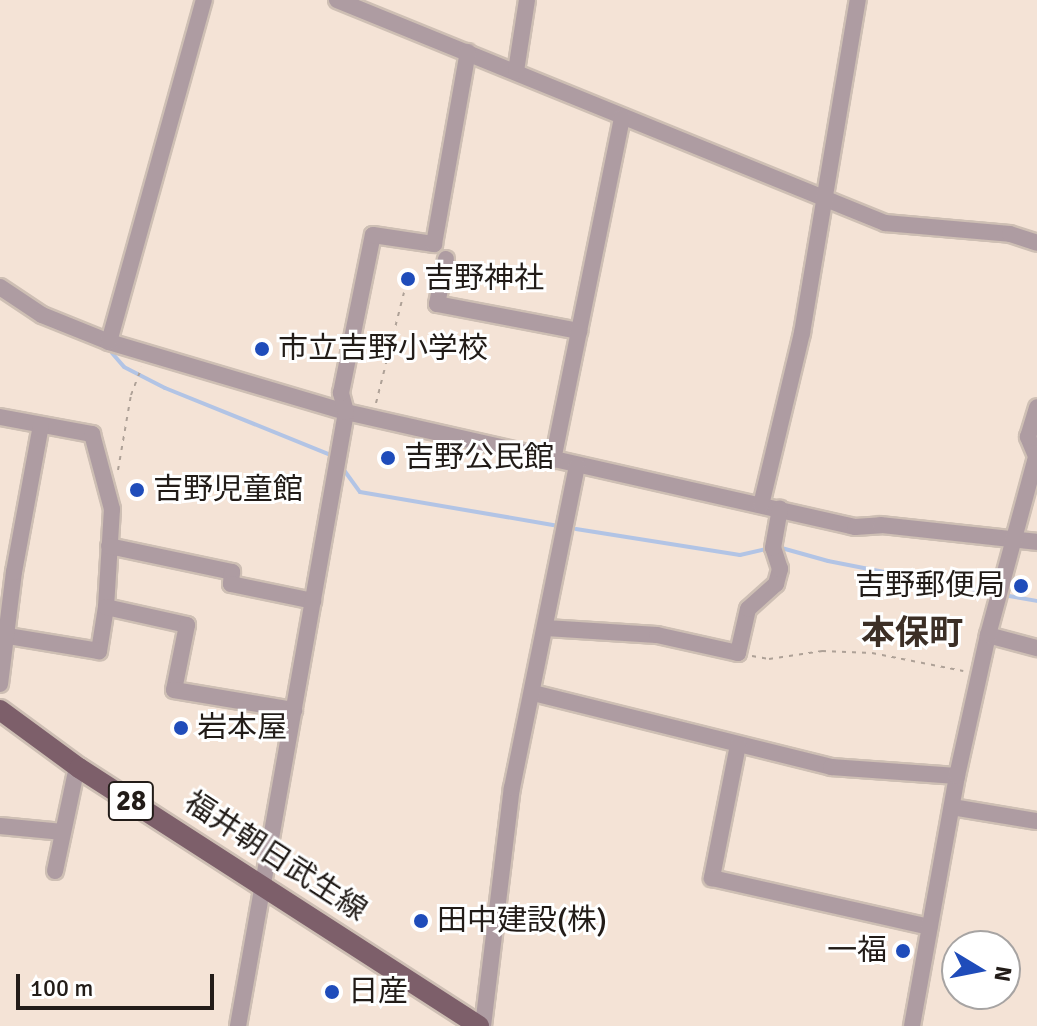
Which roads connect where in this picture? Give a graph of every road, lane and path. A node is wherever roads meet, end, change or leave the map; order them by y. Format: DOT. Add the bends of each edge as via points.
graph roads {
  1 [pos="204,0"];
  2 [pos="337,0"];
  3 [pos="527,0"];
  4 [pos="858,0"];
  5 [pos="468,52"];
  6 [pos="516,71"];
  7 [pos="622,117"];
  8 [pos="827,201"];
  9 [pos="1037,243"];
  10 [pos="446,259"];
  11 [pos="0,287"];
  12 [pos="404,292"];
  13 [pos="579,331"];
  14 [pos="109,342"];
  15 [pos="147,355"];
  16 [pos="1037,407"];
  17 [pos="346,412"];
  18 [pos="0,417"];
  19 [pos="373,418"];
  20 [pos="41,425"];
  21 [pos="1037,454"];
  22 [pos="553,460"];
  23 [pos="577,465"];
  24 [pos="116,481"];
  25 [pos="761,505"];
  26 [pos="780,509"];
  27 [pos="1012,540"];
  28 [pos="1037,542"];
  29 [pos="109,546"];
  30 [pos="7,571"];
  31 [pos="313,601"];
  32 [pos="106,607"];
  33 [pos="546,628"];
  34 [pos="988,635"];
  35 [pos="7,636"];
  36 [pos="1037,648"];
  37 [pos="738,653"];
  38 [pos="980,674"];
  39 [pos="0,684"];
  40 [pos="533,693"];
  41 [pos="0,710"];
  42 [pos="294,710"];
  43 [pos="738,745"];
  44 [pos="77,767"];
  45 [pos="957,776"];
  46 [pos="952,807"];
  47 [pos="1037,821"];
  48 [pos="0,826"];
  49 [pos="63,832"];
  50 [pos="55,871"];
  51 [pos="265,886"];
  52 [pos="930,927"];
  53 [pos="238,1026"];
  54 [pos="481,1026"];
  55 [pos="912,1026"];
  1 -- 14 [label="street"];
  2 -- 5 [label="street"];
  3 -- 6 [label="street"];
  4 -- 8 [label="street"];
  5 -- 6 [label="street"];
  5 -- 17 [label="street" via="434,244 373,235 341,393"];
  6 -- 7 [label="street"];
  7 -- 8 [label="street"];
  7 -- 13 [label="street"];
  8 -- 9 [label="street" via="885,223 1010,234"];
  8 -- 25 [label="street"];
  10 -- 13 [label="street" via="437,304"];
  11 -- 14 [label="street" via="42,315"];
  12 -- 19 [label="path"];
  13 -- 22 [label="street"];
  14 -- 15 [label="street"];
  15 -- 17 [label="street"];
  15 -- 24 [label="path" via="131,395"];
  16 -- 21 [label="street" via="1028,437"];
  17 -- 19 [label="street"];
  17 -- 31 [label="street"];
  18 -- 20 [label="street"];
  19 -- 22 [label="street"];
  20 -- 29 [label="street" via="92,434 112,509"];
  20 -- 30 [label="street"];
  21 -- 27 [label="street"];
  22 -- 23 [label="street"];
  23 -- 25 [label="street"];
  23 -- 33 [label="street"];
  25 -- 26 [label="street"];
  26 -- 27 [label="street" via="855,527 881,525"];
  26 -- 37 [label="street" via="773,548 780,569 776,584 748,609"];
  27 -- 28 [label="street"];
  27 -- 34 [label="street"];
  29 -- 31 [label="street" via="232,572 231,584"];
  29 -- 32 [label="street"];
  30 -- 35 [label="street"];
  31 -- 42 [label="street"];
  32 -- 35 [label="street" via="99,651"];
  32 -- 42 [label="street" via="187,625 174,690"];
  33 -- 37 [label="street" via="657,635"];
  33 -- 40 [label="street"];
  34 -- 36 [label="street"];
  34 -- 38 [label="street"];
  35 -- 39 [label="street"];
  37 -- 38 [label="path" via="769,659 822,651 872,653"];
  38 -- 45 [label="street"];
  40 -- 43 [label="street"];
  40 -- 54 [label="street" via="512,788"];
  41 -- 44 [label="main road, 福井朝日武生線 / 28"];
  42 -- 51 [label="street"];
  43 -- 45 [label="street" via="831,767"];
  43 -- 52 [label="street" via="712,878"];
  44 -- 49 [label="street"];
  44 -- 51 [label="main road, 福井朝日武生線 / 28"];
  45 -- 46 [label="street"];
  46 -- 47 [label="street"];
  46 -- 52 [label="street"];
  48 -- 49 [label="street"];
  49 -- 50 [label="street"];
  51 -- 53 [label="street"];
  51 -- 54 [label="main road, 福井朝日武生線 / 28"];
  52 -- 55 [label="street"];
}
